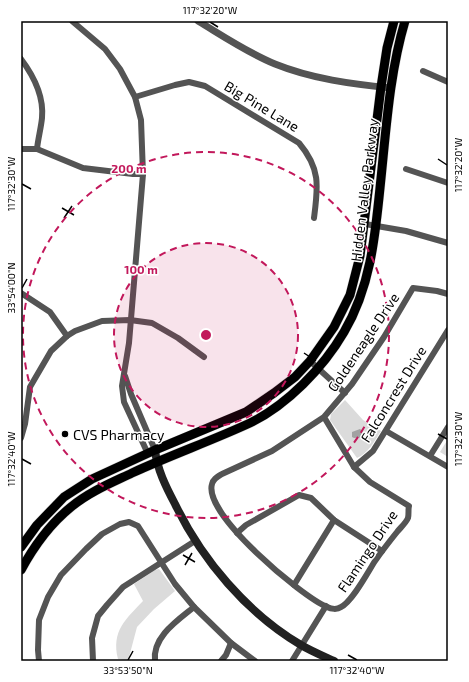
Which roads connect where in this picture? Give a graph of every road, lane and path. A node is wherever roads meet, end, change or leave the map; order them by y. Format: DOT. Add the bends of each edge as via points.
graph roads {
  1 [pos="72,21"];
  2 [pos="198,21"];
  3 [pos="394,21"];
  4 [pos="405,21"];
  5 [pos="21,59"];
  6 [pos="423,71"];
  7 [pos="448,82"];
  8 [pos="381,87"];
  9 [pos="391,88"];
  10 [pos="136,97"];
  11 [pos="21,149"];
  12 [pos="37,149"];
  13 [pos="406,169"];
  14 [pos="143,174"];
  15 [pos="448,183"];
  16 [pos="314,218"];
  17 [pos="365,224"];
  18 [pos="377,226"];
  19 [pos="448,243"];
  20 [pos="21,293"];
  21 [pos="448,294"];
  22 [pos="130,320"];
  23 [pos="448,330"];
  24 [pos="67,336"];
  25 [pos="204,357"];
  26 [pos="310,361"];
  27 [pos="318,368"];
  28 [pos="125,375"];
  29 [pos="345,392"];
  30 [pos="324,417"];
  31 [pos="448,427"];
  32 [pos="386,431"];
  33 [pos="21,438"];
  34 [pos="151,452"];
  35 [pos="430,456"];
  36 [pos="156,462"];
  37 [pos="354,467"];
  38 [pos="448,467"];
  39 [pos="334,520"];
  40 [pos="237,533"];
  41 [pos="195,541"];
  42 [pos="21,547"];
  43 [pos="382,551"];
  44 [pos="162,562"];
  45 [pos="21,570"];
  46 [pos="294,584"];
  47 [pos="326,606"];
  48 [pos="194,607"];
  49 [pos="231,643"];
  50 [pos="301,645"];
  51 [pos="39,661"];
  52 [pos="93,661"];
  53 [pos="155,661"];
  54 [pos="221,661"];
  55 [pos="255,661"];
  56 [pos="292,661"];
  57 [pos="334,661"];
  1 -- 10 [label="street" via="105,50"];
  2 -- 8 [label="street" via="251,53 290,70 327,79"];
  3 -- 8 [label="main road, Hidden Valley Parkway"];
  4 -- 9 [label="main road, Hidden Valley Parkway"];
  5 -- 12 [label="street" via="33,78 41,102 42,116"];
  6 -- 7 [label="street"];
  8 -- 9 [label="street"];
  8 -- 17 [label="main road, Hidden Valley Parkway"];
  9 -- 18 [label="main road, Hidden Valley Parkway"];
  10 -- 14 [label="street" via="141,120"];
  10 -- 16 [label="street, Big Pine Lane" via="189,82 205,86 299,143 313,163 317,179"];
  11 -- 12 [label="street"];
  12 -- 14 [label="street" via="83,168"];
  13 -- 15 [label="street"];
  14 -- 22 [label="street"];
  17 -- 18 [label="street"];
  17 -- 26 [label="main road, Hidden Valley Parkway" via="350,295 334,327"];
  18 -- 19 [label="street"];
  18 -- 27 [label="main road, Hidden Valley Parkway" via="361,299 344,333"];
  20 -- 24 [label="street" via="50,312"];
  21 -- 29 [label="street, Goldeneagle Drive" via="413,288 384,337"];
  22 -- 24 [label="street" via="102,321"];
  22 -- 25 [label="street" via="152,323"];
  22 -- 28 [label="street"];
  23 -- 32 [label="street, Falconcrest Drive"];
  24 -- 33 [label="street" via="51,351 30,387"];
  26 -- 27 [label="street"];
  26 -- 34 [label="main road, Hidden Valley Parkway" via="295,377 246,412"];
  27 -- 29 [label="street"];
  27 -- 36 [label="main road, Hidden Valley Parkway" via="303,385 281,403 251,422"];
  28 -- 34 [label="street"];
  28 -- 34 [label="street" via="122,386 124,402"];
  29 -- 30 [label="street, Goldeneagle Drive"];
  30 -- 37 [label="street"];
  30 -- 40 [label="street, Goldeneagle Drive" via="272,451 215,478 211,485 212,494 218,508"];
  31 -- 35 [label="street"];
  32 -- 35 [label="street"];
  32 -- 37 [label="street, Falconcrest Drive" via="373,451"];
  34 -- 36 [label="main road"];
  34 -- 42 [label="main road, Hidden Valley Parkway" via="92,479 64,498 37,525"];
  35 -- 38 [label="street"];
  36 -- 41 [label="main road" via="164,483"];
  36 -- 45 [label="main road, Hidden Valley Parkway" via="98,489 71,506 46,532"];
  37 -- 43 [label="street, Flamingo Drive" via="370,482 409,506 407,519"];
  39 -- 40 [label="street" via="311,498 299,495"];
  39 -- 43 [label="street"];
  39 -- 46 [label="street"];
  40 -- 46 [label="street" via="265,562"];
  41 -- 44 [label="street"];
  41 -- 50 [label="main road" via="218,574 249,605"];
  43 -- 47 [label="street, Flamingo Drive" via="349,601 341,608 333,609"];
  44 -- 48 [label="street" via="175,584"];
  44 -- 51 [label="street" via="138,526 129,522 102,534 61,576 48,597 39,620"];
  44 -- 52 [label="street" via="123,587 98,616 92,638"];
  46 -- 47 [label="street"];
  47 -- 50 [label="street"];
  48 -- 49 [label="street"];
  48 -- 53 [label="street" via="166,631 158,642"];
  49 -- 54 [label="street"];
  49 -- 55 [label="street"];
  50 -- 56 [label="street"];
  50 -- 57 [label="main road"];
}
